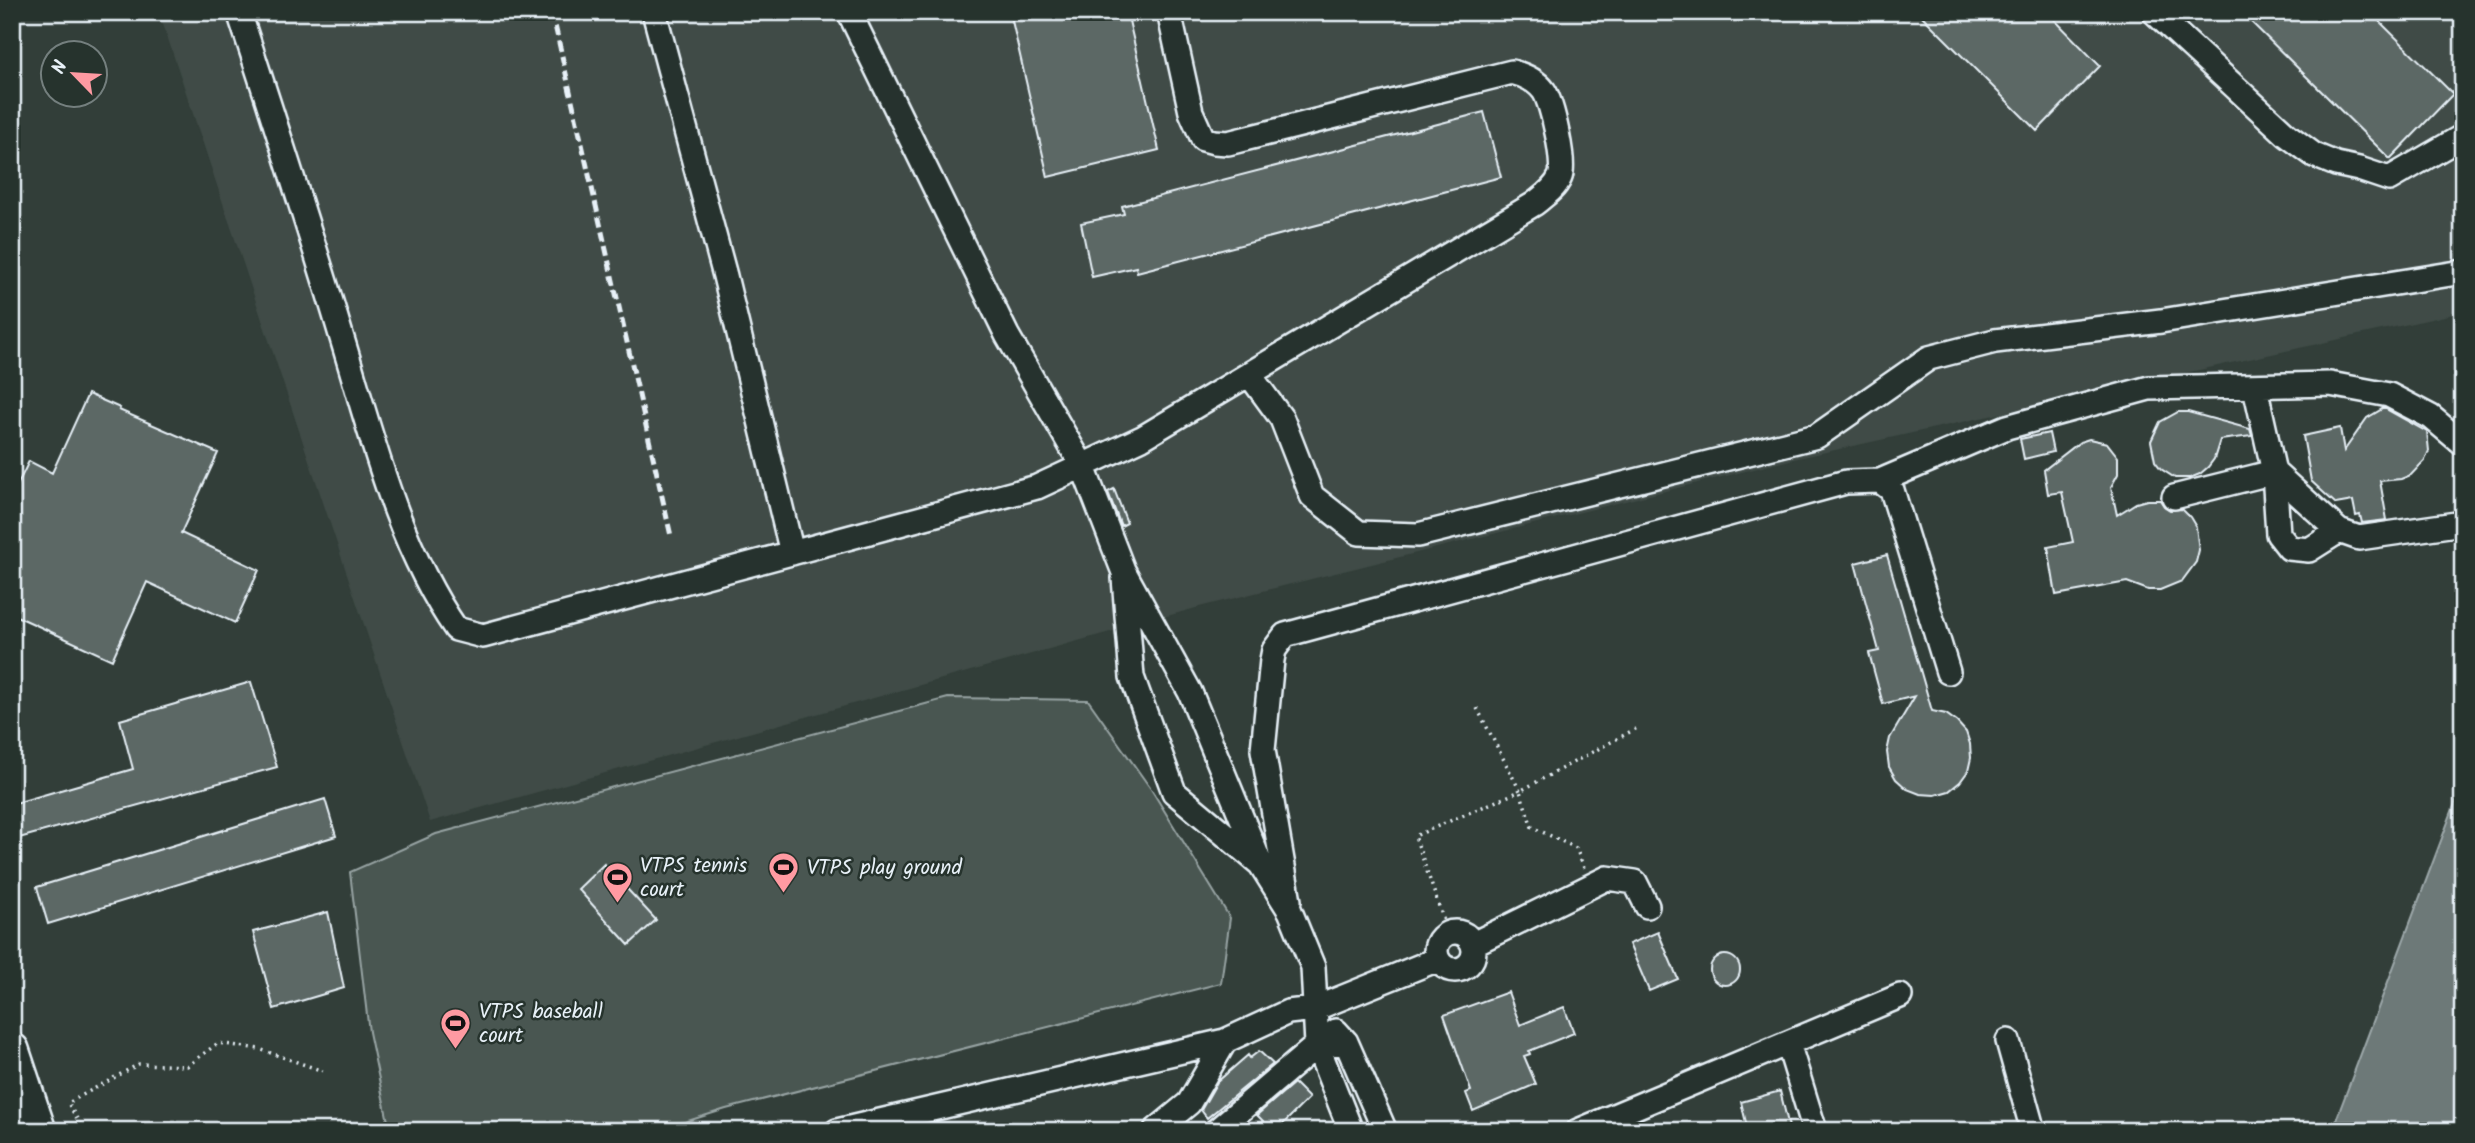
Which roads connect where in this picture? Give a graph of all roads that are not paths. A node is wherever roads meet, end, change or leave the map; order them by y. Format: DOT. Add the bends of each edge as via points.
graph roads {
  1 [pos="239,12"];
  2 [pos="654,12"];
  3 [pos="849,12"];
  4 [pos="1169,12"];
  5 [pos="2154,12"];
  6 [pos="2463,135"];
  7 [pos="2463,272"];
  8 [pos="1249,374"];
  9 [pos="2255,387"];
  10 [pos="2463,444"];
  11 [pos="1083,467"];
  12 [pos="2274,472"];
  13 [pos="1880,481"];
  14 [pos="2174,497"];
  15 [pos="2463,523"];
  16 [pos="2339,531"];
  17 [pos="792,552"];
  18 [pos="1123,570"];
  19 [pos="1948,672"];
  20 [pos="1261,865"];
  21 [pos="1647,906"];
  22 [pos="1290,911"];
  23 [pos="1473,944"];
  24 [pos="1438,959"];
  25 [pos="1900,996"];
  26 [pos="1314,1009"];
  27 [pos="1225,1041"];
  28 [pos="2008,1041"];
  29 [pos="1346,1042"];
  30 [pos="1788,1043"];
  31 [pos="1317,1045"];
  32 [pos="12,1050"];
  33 [pos="1628,1121"];
  34 [pos="39,1131"];
  35 [pos="837,1131"];
  36 [pos="1154,1131"];
  37 [pos="1216,1131"];
  38 [pos="1350,1131"];
  39 [pos="1385,1131"];
  40 [pos="1578,1131"];
  41 [pos="1815,1131"];
  42 [pos="2033,1131"];
  1 -- 17 [label="street" via="391,501 434,597 456,629 483,636"];
  2 -- 17 [label="street"];
  3 -- 11 [label="street" via="1007,335"];
  4 -- 8 [label="street" via="1191,112 1203,139 1228,143 1512,72 1533,80 1545,93 1562,155 1563,168 1555,188 1534,204"];
  5 -- 6 [label="street" via="2287,135 2336,164 2389,179"];
  7 -- 8 [label="street" via="2161,321 1996,341 1929,358 1817,436 1418,536 1359,533 1312,496 1282,419"];
  8 -- 11 [label="street" via="1142,438"];
  9 -- 10 [label="street" via="2330,384 2389,395 2431,417"];
  9 -- 12 [label="street"];
  9 -- 13 [label="street" via="2149,388 2007,427"];
  11 -- 17 [label="street" via="1037,487"];
  11 -- 18 [label="street"];
  12 -- 14 [label="street"];
  12 -- 16 [label="street"];
  12 -- 16 [label="street" via="2278,534 2288,548 2309,550"];
  13 -- 19 [label="street" via="1892,491"];
  13 -- 22 [label="street" via="1846,482 1285,635 1274,650 1263,750"];
  15 -- 16 [label="street" via="2359,538"];
  18 -- 20 [label="street" via="1190,692"];
  18 -- 20 [label="street" via="1132,677 1174,792"];
  20 -- 22 [label="street"];
  21 -- 23 [label="street" via="1635,882 1607,878"];
  22 -- 26 [label="street" via="1313,967"];
  23 -- 24 [label="street" via="1470,963 1459,969 1447,968"];
  23 -- 24 [label="street" via="1466,935 1448,933 1439,941"];
  24 -- 26 [label="street"];
  25 -- 30 [label="street"];
  26 -- 27 [label="street" via="1288,1012"];
  26 -- 29 [label="street"];
  26 -- 31 [label="street"];
  27 -- 35 [label="street"];
  27 -- 36 [label="street" via="1189,1102"];
  28 -- 42 [label="street"];
  29 -- 31 [label="street"];
  29 -- 39 [label="street"];
  30 -- 33 [label="street"];
  30 -- 41 [label="street"];
  31 -- 37 [label="street"];
  31 -- 38 [label="street"];
  32 -- 34 [label="highway"];
  33 -- 40 [label="street"];
}
